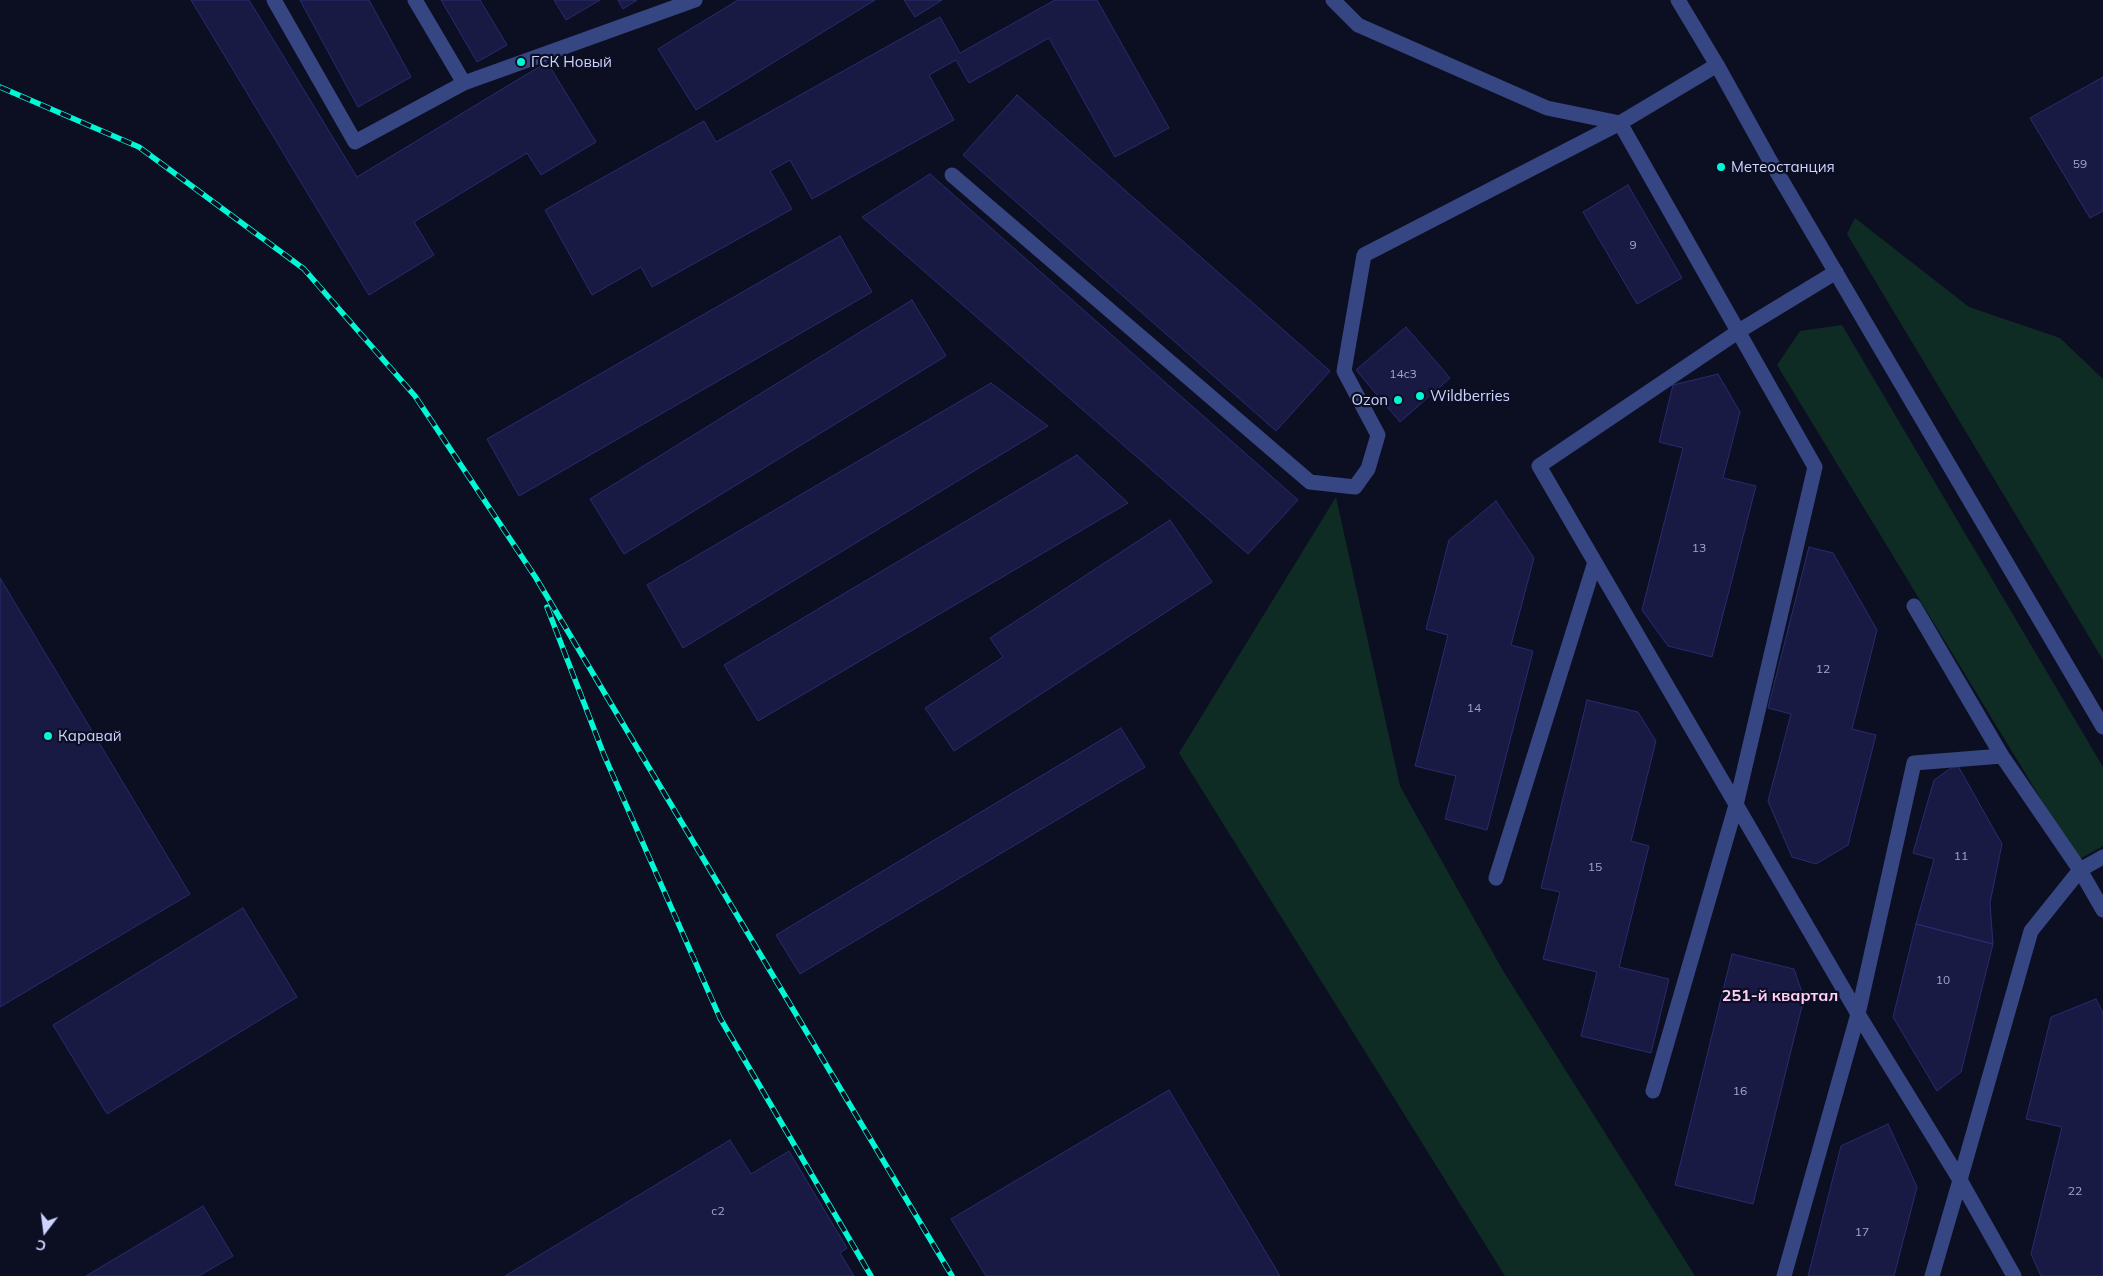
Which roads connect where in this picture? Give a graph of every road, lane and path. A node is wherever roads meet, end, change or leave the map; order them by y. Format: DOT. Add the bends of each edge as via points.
graph roads {
  1 [pos="274,0"];
  2 [pos="415,0"];
  3 [pos="695,0"];
  4 [pos="1333,0"];
  5 [pos="1678,0"];
  6 [pos="1718,65"];
  7 [pos="464,83"];
  8 [pos="1620,123"];
  9 [pos="952,175"];
  10 [pos="1836,272"];
  11 [pos="1739,331"];
  12 [pos="1595,562"];
  13 [pos="1914,606"];
  14 [pos="2103,727"];
  15 [pos="2002,756"];
  16 [pos="1736,805"];
  17 [pos="2103,856"];
  18 [pos="2080,870"];
  19 [pos="1496,878"];
  20 [pos="2103,910"];
  21 [pos="1858,1014"];
  22 [pos="1653,1091"];
  23 [pos="1960,1180"];
  24 [pos="1784,1276"];
  25 [pos="1932,1276"];
  26 [pos="2014,1276"];
  1 -- 7 [label="street" via="355,142"];
  2 -- 7 [label="street"];
  3 -- 7 [label="street"];
  4 -- 8 [label="street" via="1358,25 1547,108"];
  5 -- 6 [label="street"];
  6 -- 8 [label="street"];
  6 -- 10 [label="street" via="1768,158"];
  8 -- 9 [label="street" via="1364,255 1344,371 1378,435 1368,468 1355,487 1310,482"];
  8 -- 11 [label="street"];
  10 -- 11 [label="street"];
  10 -- 14 [label="street"];
  11 -- 12 [label="street" via="1539,466"];
  11 -- 16 [label="street" via="1815,467"];
  12 -- 16 [label="street"];
  12 -- 19 [label="street"];
  13 -- 15 [label="street"];
  15 -- 18 [label="street"];
  15 -- 21 [label="street" via="1914,763"];
  16 -- 21 [label="street"];
  16 -- 22 [label="street"];
  17 -- 18 [label="street"];
  18 -- 20 [label="street"];
  18 -- 23 [label="street" via="2031,931"];
  21 -- 23 [label="street"];
  21 -- 24 [label="street"];
  23 -- 25 [label="street"];
  23 -- 26 [label="street"];
}
